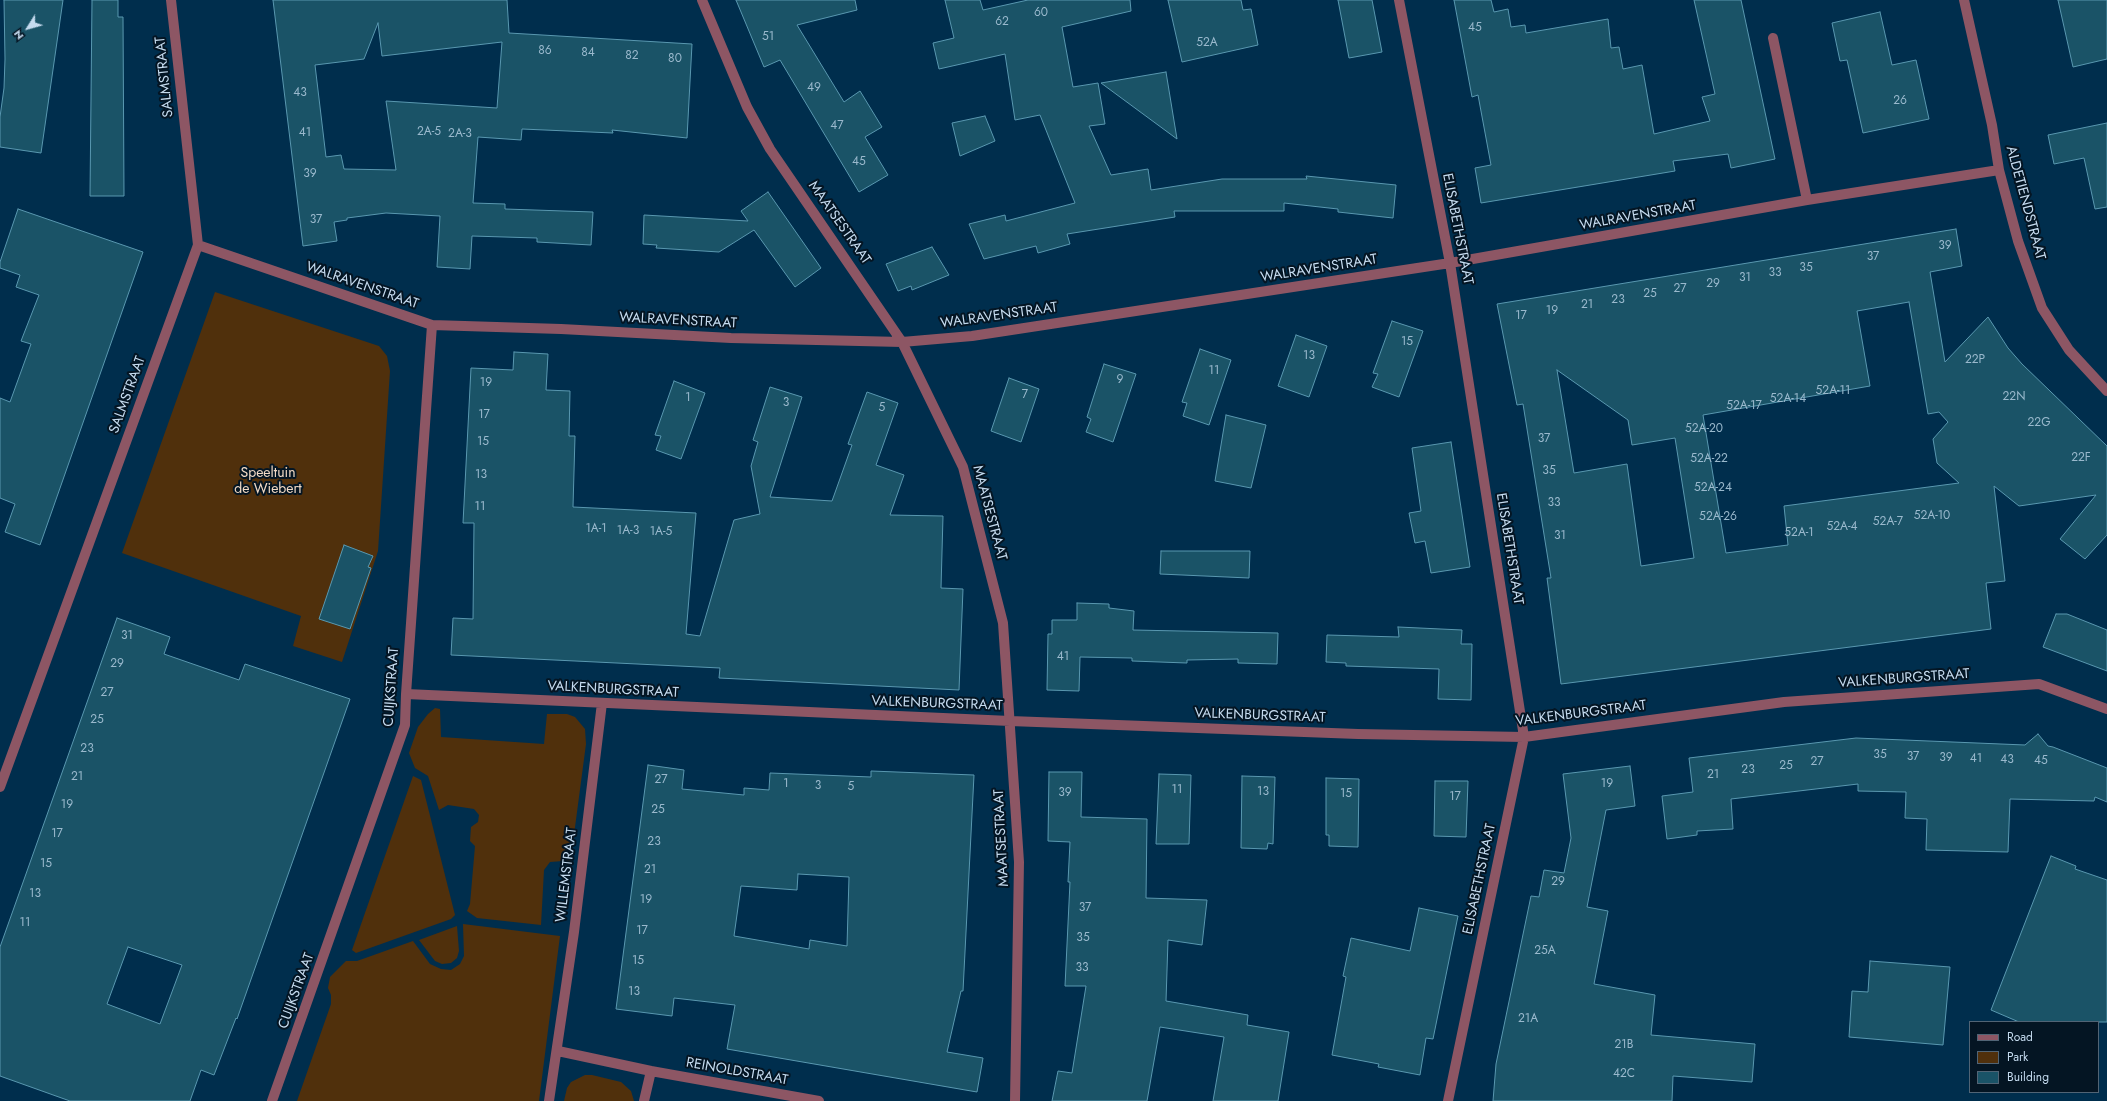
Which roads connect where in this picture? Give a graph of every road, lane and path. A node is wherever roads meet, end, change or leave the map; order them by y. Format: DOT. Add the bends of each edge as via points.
graph roads {
  1 [pos="171,0"];
  2 [pos="702,0"];
  3 [pos="1398,0"];
  4 [pos="1964,0"];
  5 [pos="1773,38"];
  6 [pos="1999,170"];
  7 [pos="1807,200"];
  8 [pos="198,245"];
  9 [pos="1450,263"];
  10 [pos="432,325"];
  11 [pos="902,342"];
  12 [pos="2107,391"];
  13 [pos="406,694"];
  14 [pos="602,703"];
  15 [pos="2107,709"];
  16 [pos="1010,721"];
  17 [pos="1524,737"];
  18 [pos="0,787"];
  19 [pos="558,1050"];
  20 [pos="651,1071"];
  21 [pos="272,1101"];
  22 [pos="549,1101"];
  23 [pos="644,1101"];
  24 [pos="819,1101"];
  25 [pos="1015,1101"];
  26 [pos="1448,1101"];
  1 -- 8 [label="street, SALMSTRAAT"];
  2 -- 11 [label="street, MAATSESTRAAT" via="747,107 770,149"];
  3 -- 9 [label="street, ELISABETHSTRAAT"];
  4 -- 6 [label="street, ALDETIENDSTRAAT" via="1992,125"];
  5 -- 7 [label="street"];
  6 -- 7 [label="street, WALRAVENSTRAAT"];
  6 -- 12 [label="street, ALDETIENDSTRAAT" via="2018,241 2042,308 2069,350"];
  7 -- 9 [label="street, WALRAVENSTRAAT"];
  8 -- 10 [label="street, WALRAVENSTRAAT"];
  8 -- 18 [label="street, SALMSTRAAT"];
  9 -- 11 [label="street, WALRAVENSTRAAT" via="972,336"];
  9 -- 17 [label="street, ELISABETHSTRAAT"];
  10 -- 11 [label="street, WALRAVENSTRAAT" via="731,338"];
  10 -- 13 [label="street, CUIJKSTRAAT"];
  11 -- 16 [label="street, MAATSESTRAAT" via="963,467 1003,623"];
  13 -- 14 [label="street, VALKENBURGSTRAAT"];
  13 -- 21 [label="street, CUIJKSTRAAT" via="406,724"];
  14 -- 16 [label="street, VALKENBURGSTRAAT"];
  14 -- 19 [label="street, WILLEMSTRAAT"];
  15 -- 17 [label="street, VALKENBURGSTRAAT" via="2039,684 1784,702"];
  16 -- 17 [label="street, VALKENBURGSTRAAT" via="1358,734"];
  16 -- 25 [label="street, MAATSESTRAAT" via="1019,862"];
  17 -- 26 [label="street, ELISABETHSTRAAT"];
  19 -- 20 [label="street"];
  19 -- 22 [label="street, WILLEMSTRAAT"];
  20 -- 23 [label="street"];
  20 -- 24 [label="street, REINOLDSTRAAT"];
}
